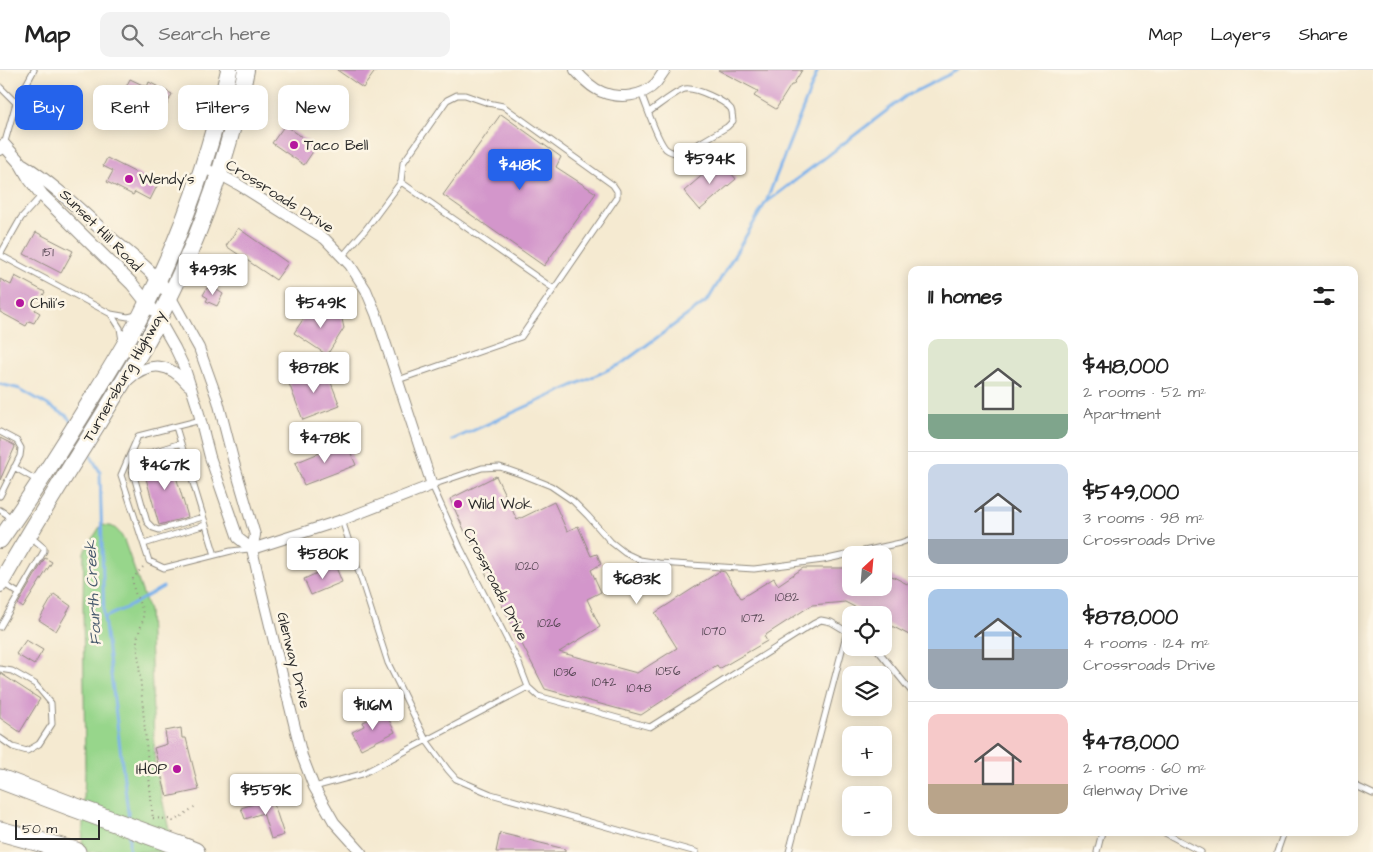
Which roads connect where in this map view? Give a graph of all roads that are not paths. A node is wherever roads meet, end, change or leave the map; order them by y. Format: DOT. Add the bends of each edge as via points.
graph roads {
  1 [pos="34,70"];
  2 [pos="229,70"];
  3 [pos="246,70"];
  4 [pos="575,70"];
  5 [pos="665,70"];
  6 [pos="26,85"];
  7 [pos="0,87"];
  8 [pos="641,93"];
  9 [pos="15,102"];
  10 [pos="15,106"];
  11 [pos="649,112"];
  12 [pos="1,145"];
  13 [pos="21,164"];
  14 [pos="202,168"];
  15 [pos="219,174"];
  16 [pos="401,182"];
  17 [pos="42,195"];
  18 [pos="342,257"];
  19 [pos="158,280"];
  20 [pos="554,289"];
  21 [pos="170,296"];
  22 [pos="147,304"];
  23 [pos="111,314"];
  24 [pos="158,318"];
  25 [pos="112,367"];
  26 [pos="397,380"];
  27 [pos="192,390"];
  28 [pos="114,397"];
  29 [pos="200,420"];
  30 [pos="176,427"];
  31 [pos="0,432"];
  32 [pos="181,443"];
  33 [pos="14,467"];
  34 [pos="42,480"];
  35 [pos="432,485"];
  36 [pos="0,496"];
  37 [pos="0,510"];
  38 [pos="203,517"];
  39 [pos="15,519"];
  40 [pos="342,520"];
  41 [pos="205,525"];
  42 [pos="28,536"];
  43 [pos="0,540"];
  44 [pos="908,540"];
  45 [pos="144,544"];
  46 [pos="252,549"];
  47 [pos="215,555"];
  48 [pos="0,583"];
  49 [pos="20,594"];
  50 [pos="0,627"];
  51 [pos="842,628"];
  52 [pos="842,656"];
  53 [pos="883,656"];
  54 [pos="0,669"];
  55 [pos="528,686"];
  56 [pos="908,687"];
  57 [pos="0,738"];
  58 [pos="426,740"];
  59 [pos="0,779"];
  60 [pos="314,787"];
  61 [pos="1358,788"];
  62 [pos="1373,794"];
  63 [pos="0,831"];
  64 [pos="1101,836"];
  65 [pos="1171,836"];
  66 [pos="1283,836"];
  67 [pos="187,849"];
  68 [pos="76,852"];
  69 [pos="361,852"];
  70 [pos="696,852"];
  71 [pos="788,852"];
  72 [pos="1097,852"];
  73 [pos="1201,852"];
  74 [pos="1277,852"];
  1 -- 6 [label="lane"];
  2 -- 14 [label="main road, Turnersburg Highway"];
  3 -- 15 [label="main road, Turnersburg Highway"];
  4 -- 8 [label="street" via="602,92 624,96"];
  5 -- 8 [label="street" via="656,84"];
  7 -- 9 [label="lane"];
  8 -- 11 [label="lane"];
  10 -- 12 [label="lane"];
  11 -- 11 [label="lane" via="667,150 681,154 733,121 732,111 726,104 689,88 682,89"];
  12 -- 13 [label="street, Sunset Hill Road"];
  13 -- 17 [label="street, Sunset Hill Road"];
  13 -- 19 [label="street, Sunset Hill Road" via="51,185"];
  14 -- 15 [label="street, Crossroads Drive"];
  14 -- 19 [label="main road, Turnersburg Highway"];
  15 -- 18 [label="street, Crossroads Drive" via="325,239"];
  15 -- 21 [label="main road, Turnersburg Highway"];
  16 -- 18 [label="lane"];
  16 -- 20 [label="lane"];
  16 -- 20 [label="lane" via="404,163 447,100 465,95 503,106 618,191"];
  17 -- 22 [label="street, Sunset Hill Road" via="132,284"];
  17 -- 23 [label="lane" via="21,218 0,255"];
  18 -- 26 [label="street, Crossroads Drive" via="366,290"];
  19 -- 21 [label="street, Sunset Hill Road"];
  19 -- 22 [label="main road, Turnersburg Highway"];
  20 -- 26 [label="lane" via="521,337"];
  21 -- 24 [label="main road, Turnersburg Highway"];
  21 -- 46 [label="street, Glenway Drive" via="199,348 218,400 255,535"];
  22 -- 23 [label="lane" via="131,317"];
  22 -- 24 [label="street, Sunset Hill Road"];
  22 -- 25 [label="main road, Turnersburg Highway"];
  23 -- 25 [label="lane" via="120,328 122,339"];
  24 -- 27 [label="street, Glenway Drive" via="180,358"];
  24 -- 28 [label="main road, Turnersburg Highway"];
  25 -- 34 [label="main road, Turnersburg Highway"];
  26 -- 35 [label="street, Crossroads Drive"];
  27 -- 28 [label="street, Glenway Drive" via="176,373 155,366 139,371"];
  27 -- 29 [label="street, Glenway Drive"];
  28 -- 42 [label="main road, Turnersburg Highway"];
  29 -- 30 [label="lane"];
  29 -- 46 [label="street, Glenway Drive" via="238,538"];
  30 -- 32 [label="lane"];
  30 -- 45 [label="lane" via="138,436 121,475"];
  31 -- 33 [label="lane" via="17,441 21,448"];
  32 -- 38 [label="lane"];
  32 -- 38 [label="lane" via="143,455 134,463 132,469 147,522 159,530"];
  33 -- 34 [label="lane"];
  33 -- 36 [label="lane"];
  34 -- 39 [label="main road, Turnersburg Highway"];
  35 -- 40 [label="street"];
  35 -- 44 [label="lane" via="482,468 500,467 550,486 573,501 625,553 659,563 754,569 831,558"];
  35 -- 55 [label="lane, Crossroads Drive"];
  37 -- 39 [label="lane"];
  38 -- 41 [label="lane"];
  39 -- 43 [label="main road, Turnersburg Highway"];
  40 -- 46 [label="street"];
  40 -- 58 [label="lane" via="388,663"];
  41 -- 45 [label="lane"];
  41 -- 47 [label="lane"];
  42 -- 48 [label="main road, Turnersburg Highway"];
  42 -- 49 [label="lane" via="44,551"];
  45 -- 47 [label="lane" via="149,561 164,568"];
  46 -- 47 [label="lane"];
  46 -- 60 [label="street, Glenway Drive" via="302,756"];
  48 -- 49 [label="lane"];
  49 -- 50 [label="lane"];
  51 -- 55 [label="lane" via="822,620 813,624 650,727 538,696"];
  52 -- 71 [label="lane"];
  53 -- 56 [label="lane"];
  54 -- 57 [label="lane" via="12,671 34,684 51,703 52,724 39,744 27,751"];
  55 -- 58 [label="lane"];
  58 -- 60 [label="lane" via="362,774"];
  58 -- 70 [label="lane" via="456,779 471,786"];
  59 -- 67 [label="highway, bridge"];
  60 -- 69 [label="street, Glenway Drive" via="334,822"];
  61 -- 62 [label="lane"];
  63 -- 68 [label="highway"];
  64 -- 72 [label="lane"];
  65 -- 73 [label="lane"];
  66 -- 74 [label="lane"];
}
